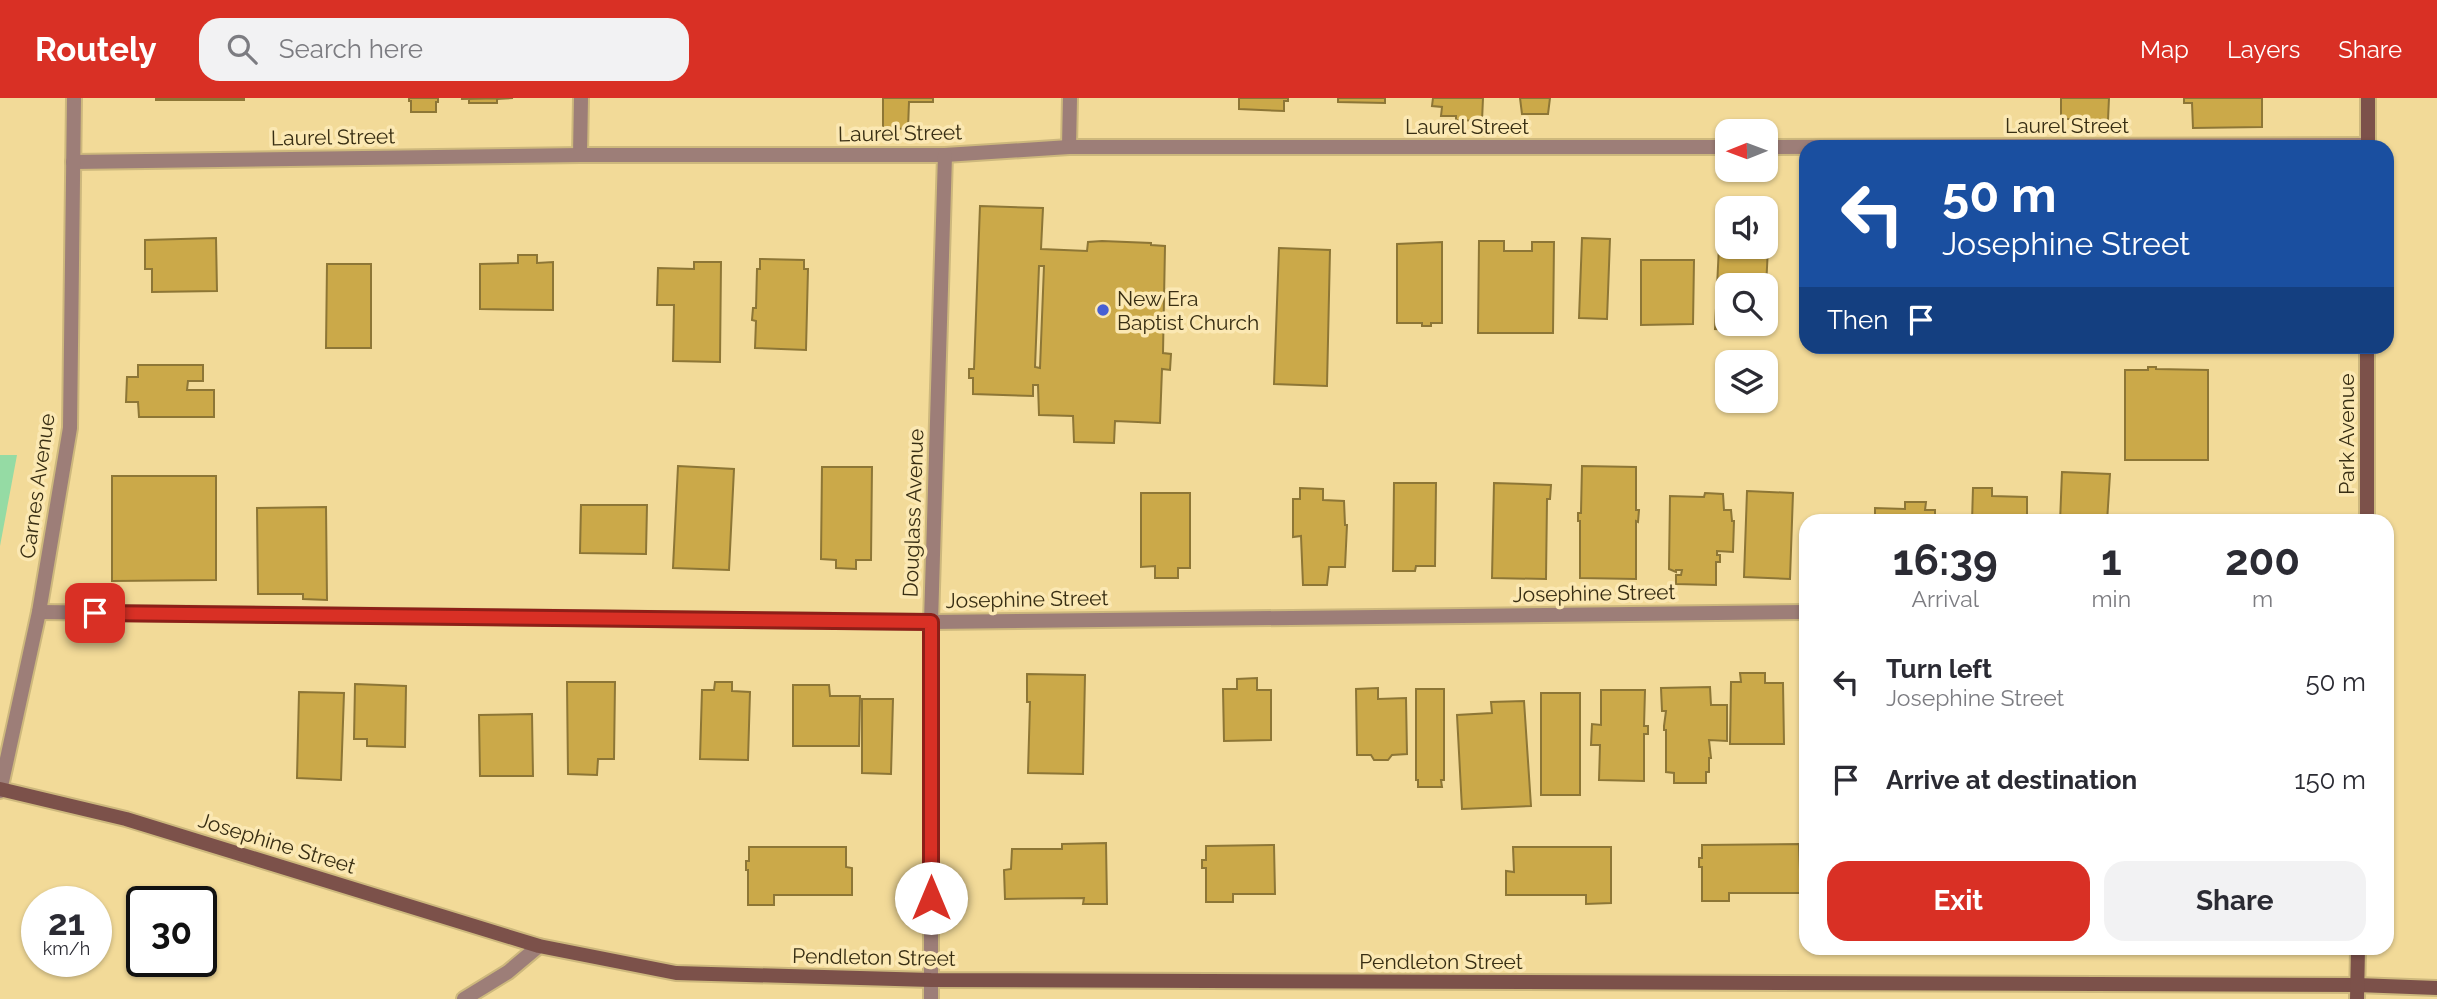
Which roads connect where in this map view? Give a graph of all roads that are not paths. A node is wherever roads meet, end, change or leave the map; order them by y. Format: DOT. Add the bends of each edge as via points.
graph roads {
  1 [pos="74,98"];
  2 [pos="581,98"];
  3 [pos="1070,98"];
  4 [pos="2368,98"];
  5 [pos="2368,140"];
  6 [pos="1715,147"];
  7 [pos="1778,147"];
  8 [pos="1799,147"];
  9 [pos="1069,148"];
  10 [pos="580,155"];
  11 [pos="945,155"];
  12 [pos="73,162"];
  13 [pos="2367,354"];
  14 [pos="2367,514"];
  15 [pos="39,612"];
  16 [pos="1799,612"];
  17 [pos="931,622"];
  18 [pos="0,789"];
  19 [pos="539,946"];
  20 [pos="2358,955"];
  21 [pos="931,981"];
  22 [pos="2437,988"];
  23 [pos="2357,992"];
  24 [pos="464,999"];
  25 [pos="931,999"];
  1 -- 12 [label="street, Carnes Avenue"];
  2 -- 10 [label="street"];
  3 -- 9 [label="street"];
  4 -- 5 [label="main road"];
  6 -- 9 [label="street, Laurel Street"];
  7 -- 8 [label="street, Laurel Street"];
  9 -- 11 [label="street, Laurel Street"];
  10 -- 11 [label="street, Laurel Street"];
  10 -- 12 [label="street, Laurel Street"];
  11 -- 17 [label="street, Douglass Avenue"];
  12 -- 15 [label="street, Carnes Avenue" via="70,428"];
  13 -- 14 [label="main road, Park Avenue"];
  15 -- 17 [label="street, Josephine Street"];
  15 -- 18 [label="street, Carnes Avenue"];
  16 -- 17 [label="street, Josephine Street"];
  17 -- 21 [label="street, Douglass Avenue"];
  18 -- 19 [label="main road, Josephine Street" via="126,819"];
  19 -- 21 [label="main road, Pendleton Street" via="676,972"];
  19 -- 24 [label="street"];
  20 -- 23 [label="main road"];
  21 -- 23 [label="main road, Pendleton Street"];
  21 -- 25 [label="street, Douglass Avenue"];
  22 -- 23 [label="main road, Pendleton Street"];
}
